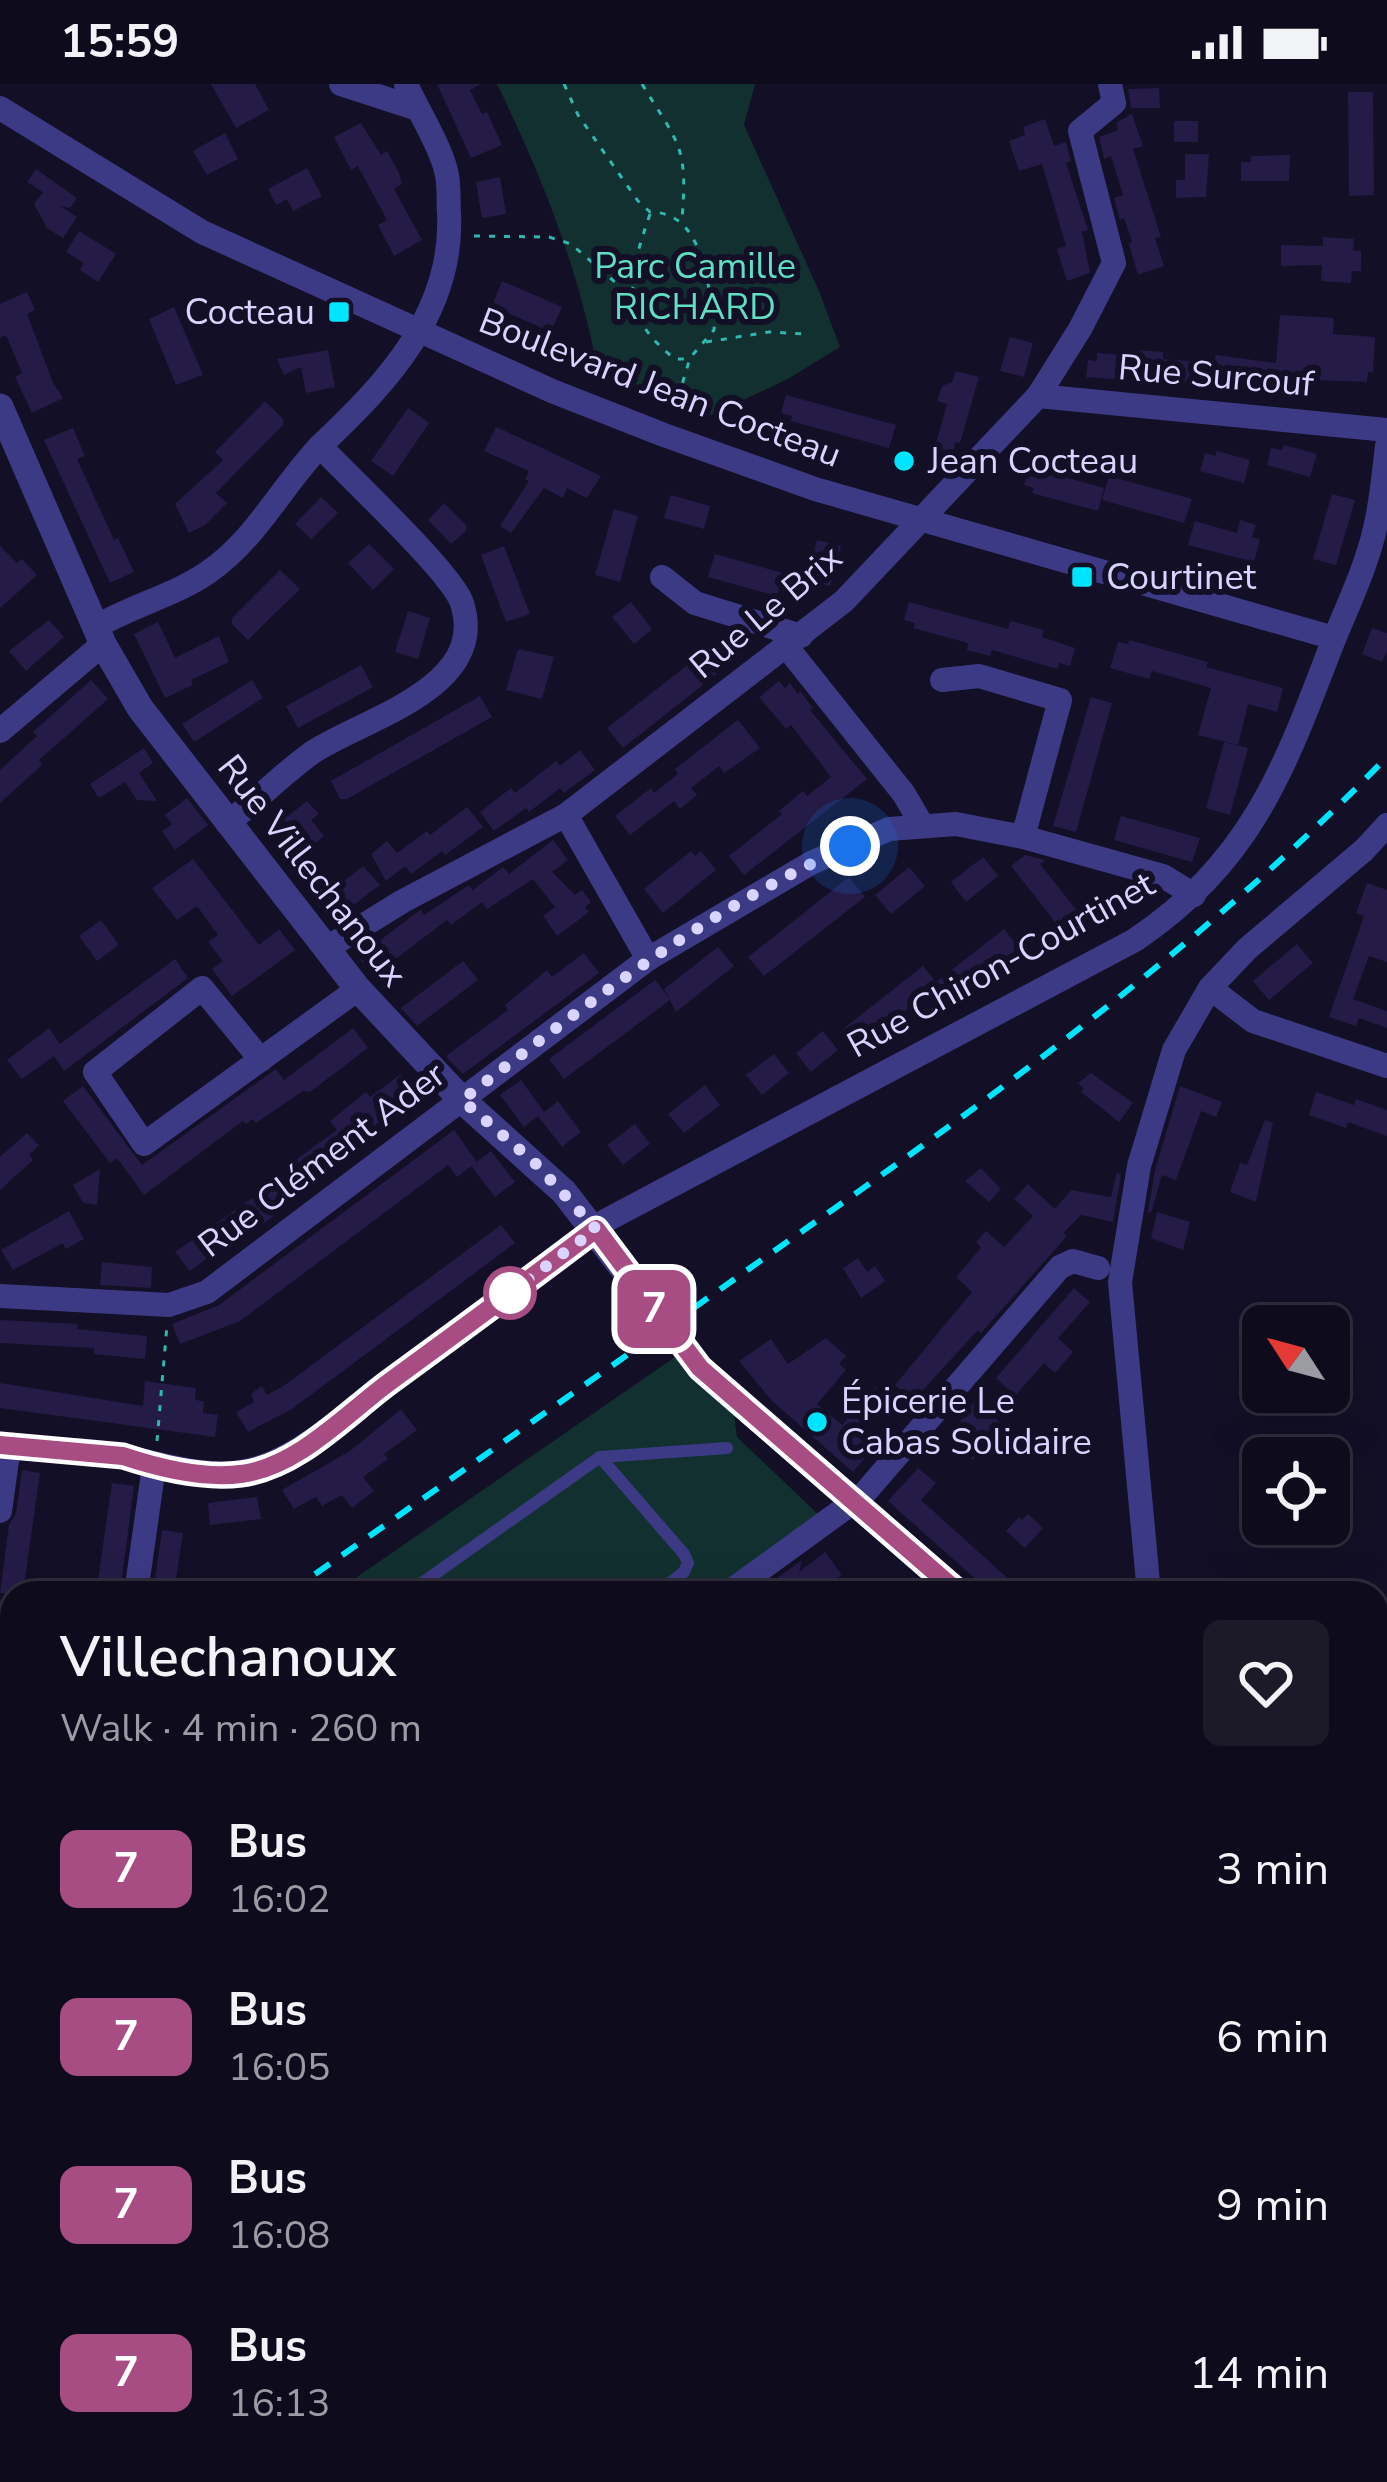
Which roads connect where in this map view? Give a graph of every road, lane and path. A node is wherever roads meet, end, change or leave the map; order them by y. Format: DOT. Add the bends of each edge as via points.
graph roads {
  1 [pos="341,84"];
  2 [pos="406,84"];
  3 [pos="564,84"];
  4 [pos="642,84"];
  5 [pos="1110,84"];
  6 [pos="0,108"];
  7 [pos="418,110"];
  8 [pos="650,212"];
  9 [pos="682,219"];
  10 [pos="448,236"];
  11 [pos="631,296"];
  12 [pos="419,332"];
  13 [pos="806,334"];
  14 [pos="704,342"];
  15 [pos="690,358"];
  16 [pos="1038,396"];
  17 [pos="0,407"];
  18 [pos="1387,430"];
  19 [pos="664,435"];
  20 [pos="320,446"];
  21 [pos="1387,446"];
  22 [pos="920,520"];
  23 [pos="662,578"];
  24 [pos="99,635"];
  25 [pos="1334,638"];
  26 [pos="793,641"];
  27 [pos="942,680"];
  28 [pos="0,731"];
  29 [pos="566,815"];
  30 [pos="227,823"];
  31 [pos="1387,825"];
  32 [pos="922,826"];
  33 [pos="1023,837"];
  34 [pos="1194,895"];
  35 [pos="327,949"];
  36 [pos="648,959"];
  37 [pos="1210,988"];
  38 [pos="358,989"];
  39 [pos="261,1060"];
  40 [pos="1387,1066"];
  41 [pos="462,1100"];
  42 [pos="596,1229"];
  43 [pos="1098,1268"];
  44 [pos="0,1296"];
  45 [pos="169,1305"];
  46 [pos="12,1447"];
  47 [pos="727,1448"];
  48 [pos="601,1457"];
  49 [pos="148,1464"];
  50 [pos="855,1502"];
  51 [pos="0,1511"];
  52 [pos="137,1581"];
  53 [pos="425,1581"];
  54 [pos="672,1581"];
  55 [pos="745,1581"];
  56 [pos="945,1581"];
  57 [pos="1148,1581"];
  1 -- 7 [label="street"];
  2 -- 7 [label="street"];
  3 -- 8 [label="path"];
  4 -- 9 [label="path" via="684,158"];
  5 -- 16 [label="street, Rue Le Brix" via="1114,103 1080,131 1114,263"];
  6 -- 12 [label="street, Boulevard Jean Cocteau" via="202,232"];
  7 -- 10 [label="street" via="446,169"];
  8 -- 9 [label="path"];
  8 -- 11 [label="path"];
  9 -- 14 [label="path" via="715,317"];
  10 -- 11 [label="path" via="571,244"];
  10 -- 12 [label="street" via="442,277"];
  11 -- 15 [label="path" via="662,349"];
  12 -- 19 [label="street, Boulevard Jean Cocteau"];
  12 -- 20 [label="street" via="369,400"];
  13 -- 14 [label="path"];
  14 -- 15 [label="path"];
  15 -- 19 [label="path"];
  16 -- 18 [label="street, Rue Surcouf"];
  16 -- 22 [label="street, Rue Le Brix"];
  17 -- 24 [label="street, Rue Villechanoux"];
  19 -- 22 [label="street, Boulevard Jean Cocteau"];
  20 -- 24 [label="street" via="242,545"];
  20 -- 30 [label="street" via="444,576 461,603 464,633 457,661 437,685 312,753"];
  21 -- 25 [label="street, Rue Chiron-Courtinet" via="1368,555"];
  22 -- 25 [label="street, Boulevard Jean Cocteau"];
  22 -- 26 [label="street, Rue Le Brix" via="844,602"];
  23 -- 26 [label="street" via="695,603"];
  24 -- 28 [label="street"];
  24 -- 30 [label="street, Rue Villechanoux" via="140,708"];
  25 -- 34 [label="street, Rue Chiron-Courtinet" via="1259,815"];
  26 -- 29 [label="street, Rue Le Brix"];
  26 -- 32 [label="street"];
  27 -- 33 [label="street" via="979,676 1060,700"];
  29 -- 35 [label="street, Rue Le Brix"];
  29 -- 36 [label="street"];
  30 -- 35 [label="street, Rue Villechanoux"];
  31 -- 37 [label="street"];
  32 -- 33 [label="street, Rue Clément Ader"];
  32 -- 36 [label="street, Rue Clément Ader" via="889,829 811,863"];
  33 -- 34 [label="street, Rue Clément Ader" via="1163,877"];
  34 -- 42 [label="street, Rue Chiron-Courtinet" via="1135,940"];
  35 -- 38 [label="street, Rue Villechanoux"];
  36 -- 41 [label="street, Rue Clément Ader"];
  37 -- 40 [label="street" via="1252,1021"];
  37 -- 57 [label="street" via="1174,1050 1139,1166 1120,1282"];
  38 -- 39 [label="street"];
  38 -- 41 [label="street, Rue Villechanoux"];
  39 -- 39 [label="street" via="144,1144 95,1072 202,988"];
  41 -- 42 [label="street, Rue Villechanoux"];
  41 -- 45 [label="street, Rue Clément Ader" via="207,1292"];
  42 -- 49 [label="street, Rue Chiron-Courtinet" via="290,1456 242,1474"];
  42 -- 50 [label="street, Rue Villechanoux" via="700,1368"];
  43 -- 50 [label="street" via="1073,1261 1060,1267"];
  44 -- 45 [label="street, Rue Clément Ader"];
  45 -- 49 [label="path"];
  46 -- 49 [label="street, Rue Chiron-Courtinet"];
  46 -- 51 [label="street"];
  47 -- 48 [label="lane"];
  48 -- 53 [label="lane"];
  48 -- 54 [label="lane" via="688,1563"];
  49 -- 52 [label="street"];
  50 -- 55 [label="street"];
  50 -- 56 [label="street, Rue Villechanoux"];
}
